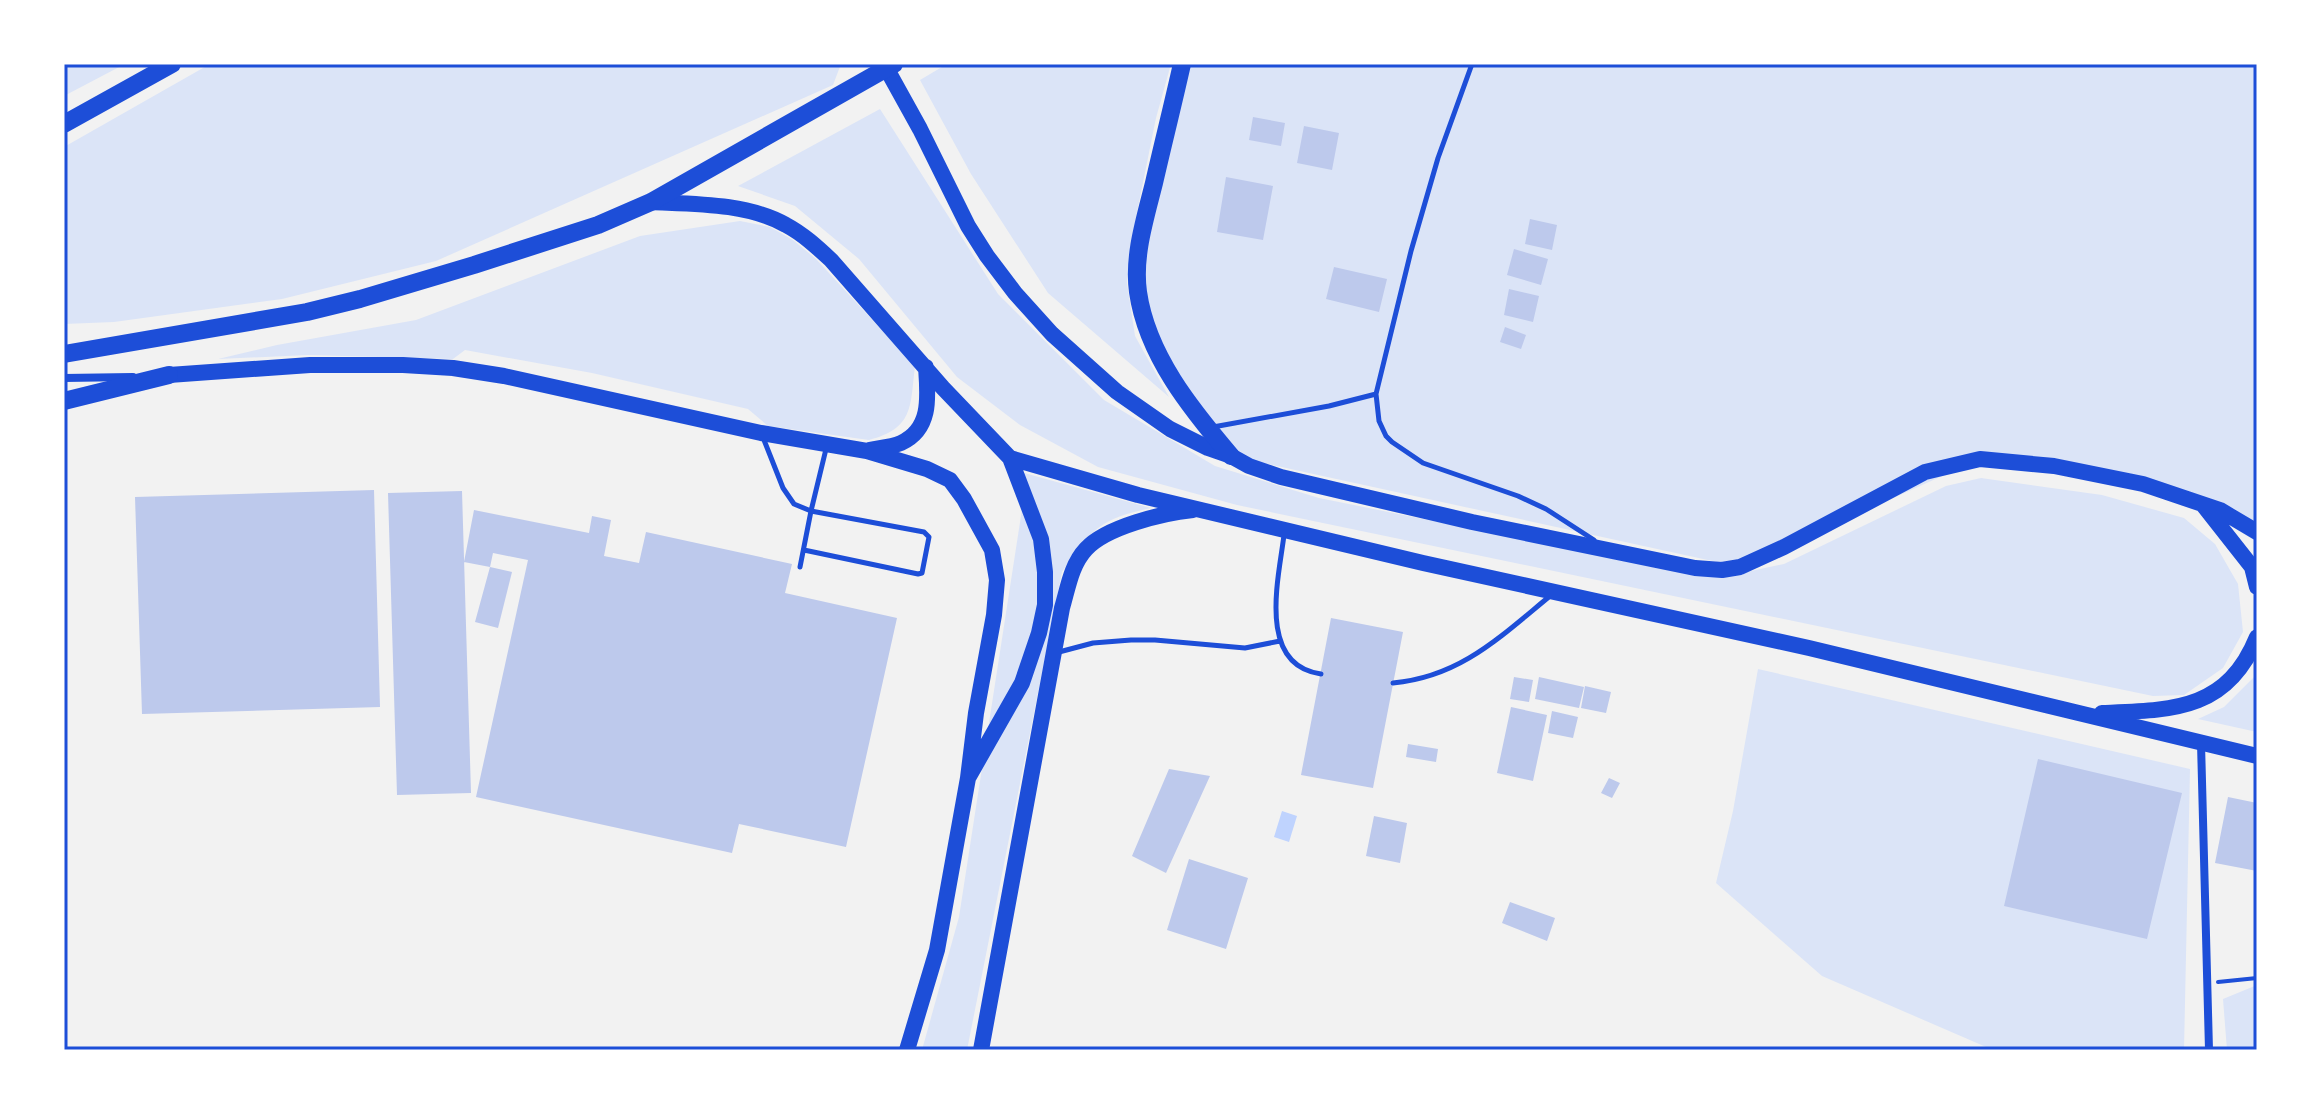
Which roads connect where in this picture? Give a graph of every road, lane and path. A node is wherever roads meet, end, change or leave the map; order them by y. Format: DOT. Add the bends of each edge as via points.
graph roads {
  1 [pos="172,64"];
  2 [pos="884,64"];
  3 [pos="894,64"];
  4 [pos="1182,64"];
  5 [pos="1472,64"];
  6 [pos="64,124"];
  7 [pos="651,202"];
  8 [pos="64,351"];
  9 [pos="926,367"];
  10 [pos="169,375"];
  11 [pos="64,378"];
  12 [pos="1376,394"];
  13 [pos="64,401"];
  14 [pos="1207,428"];
  15 [pos="761,433"];
  16 [pos="827,445"];
  17 [pos="867,451"];
  18 [pos="1231,456"];
  19 [pos="1010,458"];
  20 [pos="2201,502"];
  21 [pos="1202,510"];
  22 [pos="811,511"];
  23 [pos="1285,530"];
  24 [pos="2257,532"];
  25 [pos="1605,547"];
  26 [pos="804,550"];
  27 [pos="800,567"];
  28 [pos="2257,587"];
  29 [pos="1555,592"];
  30 [pos="2257,637"];
  31 [pos="1280,641"];
  32 [pos="1054,654"];
  33 [pos="1321,674"];
  34 [pos="1393,683"];
  35 [pos="2084,714"];
  36 [pos="2201,743"];
  37 [pos="2257,756"];
  38 [pos="968,778"];
  39 [pos="2257,978"];
  40 [pos="2207,983"];
  41 [pos="907,1050"];
  42 [pos="981,1050"];
  43 [pos="2209,1050"];
  1 -- 6 [label="highway"];
  2 -- 18 [label="main road" via="953,199 1015,293 1052,334 1146,415"];
  3 -- 7 [label="highway"];
  4 -- 14 [label="highway" via="1136,265 1141,306 1157,352"];
  5 -- 12 [label="lane" via="1438,158"];
  7 -- 8 [label="highway" via="598,225 360,299 257,322"];
  7 -- 9 [label="main road" via="747,211 784,224 831,260"];
  9 -- 17 [label="main road" via="929,401 924,422 901,443"];
  9 -- 19 [label="main road"];
  10 -- 11 [label="street"];
  10 -- 13 [label="highway"];
  10 -- 15 [label="main road" via="310,365 453,368"];
  12 -- 14 [label="lane"];
  12 -- 25 [label="lane" via="1379,421 1386,436 1401,448 1434,467 1546,509"];
  14 -- 18 [label="highway"];
  15 -- 16 [label="main road"];
  15 -- 22 [label="lane" via="783,488 794,504"];
  16 -- 17 [label="main road"];
  16 -- 22 [label="lane"];
  17 -- 38 [label="main road" via="950,480 992,550 997,580 994,615"];
  18 -- 25 [label="main road" via="1332,490"];
  19 -- 21 [label="main road"];
  19 -- 38 [label="main road" via="1041,539 1045,605 1022,683"];
  20 -- 24 [label="main road"];
  20 -- 25 [label="main road" via="2054,466 1980,459 1925,472 1740,567 1695,568"];
  20 -- 28 [label="main road" via="2252,567"];
  21 -- 23 [label="main road"];
  21 -- 32 [label="main road" via="1141,521 1088,547 1071,574"];
  22 -- 26 [label="lane"];
  22 -- 26 [label="lane" via="929,537 918,574"];
  23 -- 29 [label="main road"];
  23 -- 31 [label="lane" via="1276,602"];
  26 -- 27 [label="lane"];
  29 -- 34 [label="lane" via="1465,661 1435,676"];
  29 -- 35 [label="main road"];
  30 -- 35 [label="main road" via="2238,671 2202,700 2174,708"];
  31 -- 32 [label="lane" via="1245,648 1131,640"];
  31 -- 33 [label="lane" via="1299,665"];
  32 -- 42 [label="main road"];
  35 -- 36 [label="main road"];
  36 -- 37 [label="main road"];
  36 -- 40 [label="street"];
  38 -- 41 [label="main road" via="937,950"];
  39 -- 40 [label="path"];
  40 -- 43 [label="street"];
}
